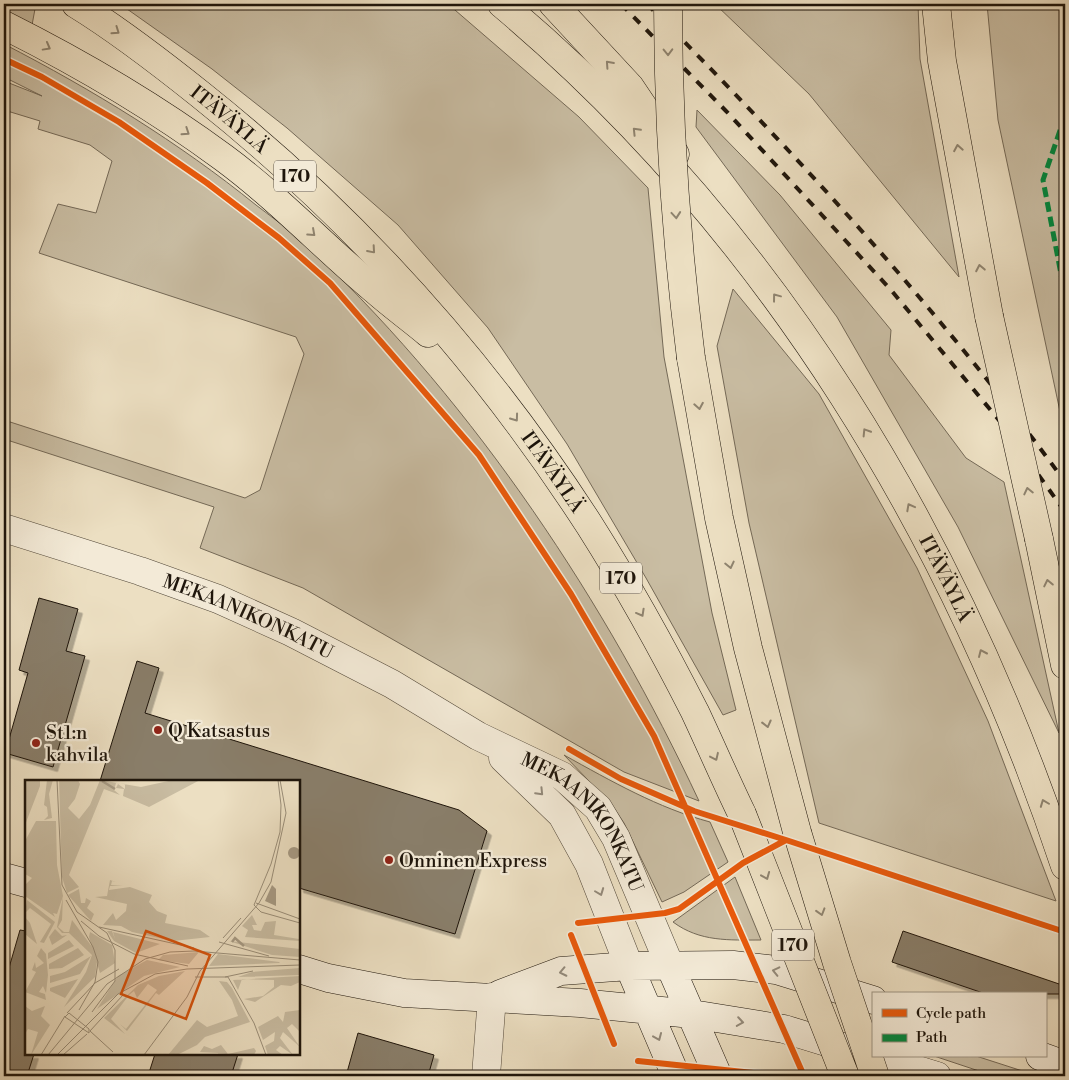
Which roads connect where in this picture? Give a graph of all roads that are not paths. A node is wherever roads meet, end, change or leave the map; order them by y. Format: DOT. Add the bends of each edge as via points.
graph roads {
  1 [pos="76,4"];
  2 [pos="502,4"];
  3 [pos="553,4"];
  4 [pos="668,4"];
  5 [pos="936,4"];
  6 [pos="4,25"];
  7 [pos="738,246"];
  8 [pos="486,379"];
  9 [pos="4,528"];
  10 [pos="1065,664"];
  11 [pos="478,736"];
  12 [pos="1065,866"];
  13 [pos="4,877"];
  14 [pos="25,883"];
  15 [pos="628,966"];
  16 [pos="670,966"];
  17 [pos="300,969"];
  18 [pos="492,997"];
  19 [pos="872,1000"];
  20 [pos="647,1010"];
  21 [pos="692,1014"];
  22 [pos="872,1056"];
  23 [pos="878,1058"];
  24 [pos="1046,1058"];
  25 [pos="1065,1065"];
  26 [pos="486,1076"];
  27 [pos="676,1076"];
  28 [pos="718,1076"];
  29 [pos="845,1076"];
  30 [pos="875,1076"];
  31 [pos="937,1076"];
  1 -- 8 [label="highway, ITÄVÄYLÄ / 170, one-way" via="165,66 244,129 352,227"];
  7 -- 2 [label="highway, ITÄVÄYLÄ, one-way" via="584,78"];
  7 -- 3 [label="highway, one-way" via="630,87"];
  4 -- 30 [label="highway, one-way, bridge" via="670,126 681,282 691,358 720,518 744,629 797,832"];
  10 -- 5 [label="highway, one-way, bridge" via="989,316 942,62"];
  6 -- 8 [label="highway, one-way" via="148,106 224,158 375,290"];
  12 -- 7 [label="highway, ITÄVÄYLÄ, one-way" via="1011,720 963,609 892,473 822,362"];
  8 -- 29 [label="highway, ITÄVÄYLÄ / 170, one-way, bridge" via="590,527 641,611 695,713 742,814"];
  9 -- 11 [label="main road, MEKAANIKONKATU" via="218,599 392,684"];
  11 -- 15 [label="main road, MEKAANIKONKATU, one-way" via="562,815 589,864"];
  11 -- 16 [label="main road, MEKAANIKONKATU" via="562,776 598,808 616,838"];
  13 -- 14 [label="main road"];
  15 -- 16 [label="main road"];
  15 -- 18 [label="main road, one-way" via="561,971"];
  15 -- 20 [label="main road, MEKAANIKONKATU"];
  19 -- 16 [label="main road, one-way" via="776,970 733,965"];
  16 -- 21 [label="main road, MEKAANIKONKATU"];
  17 -- 18 [label="main road" via="404,993"];
  18 -- 20 [label="main road"];
  18 -- 26 [label="main road"];
  20 -- 21 [label="main road"];
  20 -- 27 [label="main road, MEKAANIKONKATU, one-way"];
  21 -- 22 [label="main road, one-way" via="784,1029"];
  21 -- 28 [label="main road, MEKAANIKONKATU"];
  23 -- 31 [label="main road, one-way"];
  24 -- 25 [label="main road"];
}
